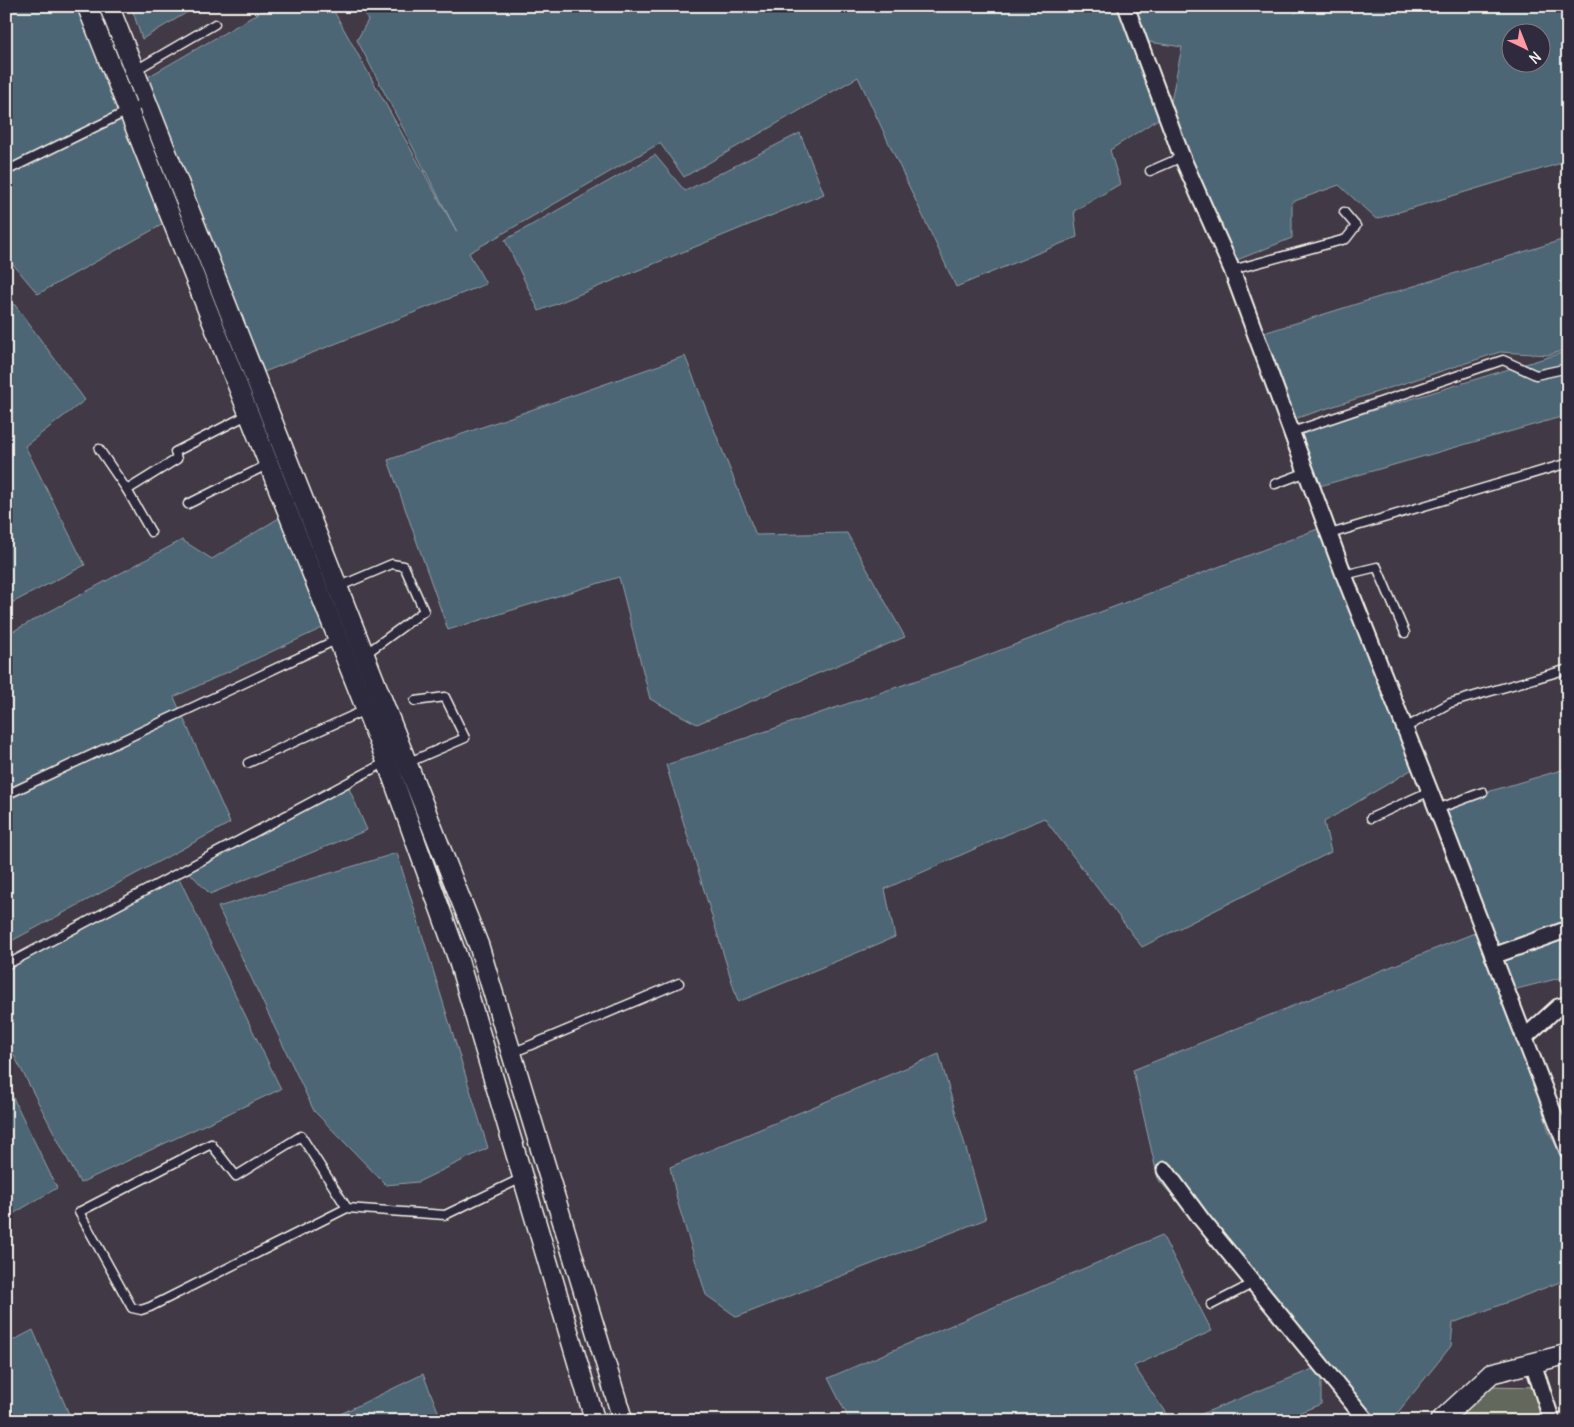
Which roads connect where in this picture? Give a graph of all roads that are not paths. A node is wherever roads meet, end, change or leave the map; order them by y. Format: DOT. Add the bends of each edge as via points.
graph roads {
  1 [pos="87,6"];
  2 [pos="109,6"];
  3 [pos="1126,6"];
  4 [pos="215,24"];
  5 [pos="134,71"];
  6 [pos="146,102"];
  7 [pos="129,112"];
  8 [pos="1182,157"];
  9 [pos="6,171"];
  10 [pos="1150,171"];
  11 [pos="1344,212"];
  12 [pos="1232,270"];
  13 [pos="1568,368"];
  14 [pos="249,414"];
  15 [pos="1292,432"];
  16 [pos="99,449"];
  17 [pos="1568,463"];
  18 [pos="269,464"];
  19 [pos="1307,472"];
  20 [pos="1275,484"];
  21 [pos="127,490"];
  22 [pos="188,504"];
  23 [pos="151,532"];
  24 [pos="1330,534"];
  25 [pos="1344,575"];
  26 [pos="338,587"];
  27 [pos="1405,633"];
  28 [pos="339,638"];
  29 [pos="364,655"];
  30 [pos="1568,669"];
  31 [pos="416,701"];
  32 [pos="367,709"];
  33 [pos="1405,728"];
  34 [pos="387,762"];
  35 [pos="406,762"];
  36 [pos="248,763"];
  37 [pos="1430,791"];
  38 [pos="1483,792"];
  39 [pos="6,795"];
  40 [pos="1438,809"];
  41 [pos="1371,818"];
  42 [pos="1568,929"];
  43 [pos="1493,956"];
  44 [pos="6,965"];
  45 [pos="680,983"];
  46 [pos="1568,1004"];
  47 [pos="1524,1038"];
  48 [pos="512,1053"];
  49 [pos="1568,1151"];
  50 [pos="1165,1170"];
  51 [pos="522,1178"];
  52 [pos="347,1208"];
  53 [pos="1254,1283"];
  54 [pos="1211,1305"];
  55 [pos="1568,1354"];
  56 [pos="1533,1363"];
  57 [pos="595,1421"];
  58 [pos="623,1421"];
  59 [pos="1366,1421"];
  60 [pos="1440,1421"];
  61 [pos="1552,1421"];
  1 -- 7 [label="street"];
  2 -- 5 [label="street"];
  3 -- 8 [label="street"];
  4 -- 5 [label="lane"];
  5 -- 6 [label="street"];
  6 -- 7 [label="lane"];
  6 -- 26 [label="street"];
  7 -- 9 [label="lane"];
  7 -- 14 [label="street"];
  8 -- 10 [label="lane"];
  8 -- 12 [label="street"];
  11 -- 12 [label="lane" via="1356,226 1346,239"];
  12 -- 15 [label="street"];
  13 -- 15 [label="lane" via="1536,374 1503,360"];
  14 -- 18 [label="street"];
  14 -- 21 [label="lane" via="175,452 177,459"];
  15 -- 19 [label="street"];
  16 -- 21 [label="lane"];
  17 -- 24 [label="lane"];
  18 -- 22 [label="lane"];
  18 -- 28 [label="street"];
  19 -- 20 [label="lane"];
  19 -- 24 [label="street"];
  21 -- 23 [label="lane"];
  24 -- 25 [label="street"];
  25 -- 27 [label="lane" via="1377,567"];
  25 -- 33 [label="street"];
  26 -- 29 [label="street"];
  26 -- 29 [label="lane" via="392,564 404,566 424,612"];
  28 -- 32 [label="street"];
  28 -- 39 [label="lane"];
  29 -- 35 [label="street"];
  30 -- 33 [label="lane" via="1450,703"];
  31 -- 35 [label="lane" via="445,697 465,738"];
  32 -- 34 [label="street"];
  32 -- 36 [label="lane"];
  33 -- 37 [label="street"];
  34 -- 44 [label="lane"];
  34 -- 51 [label="street" via="458,959"];
  35 -- 48 [label="street" via="479,946"];
  37 -- 40 [label="street"];
  37 -- 41 [label="lane"];
  38 -- 40 [label="lane"];
  40 -- 43 [label="street"];
  42 -- 43 [label="street"];
  43 -- 47 [label="street"];
  45 -- 48 [label="lane"];
  46 -- 47 [label="street" via="1558,1007"];
  47 -- 49 [label="street"];
  48 -- 58 [label="street"];
  50 -- 53 [label="street"];
  51 -- 52 [label="lane" via="445,1215"];
  51 -- 57 [label="street"];
  52 -- 52 [label="lane" via="301,1136 236,1176 211,1144 79,1212 132,1308 141,1310"];
  53 -- 54 [label="lane"];
  53 -- 59 [label="street"];
  55 -- 56 [label="street"];
  56 -- 60 [label="street" via="1492,1373"];
  56 -- 61 [label="street"];
}
